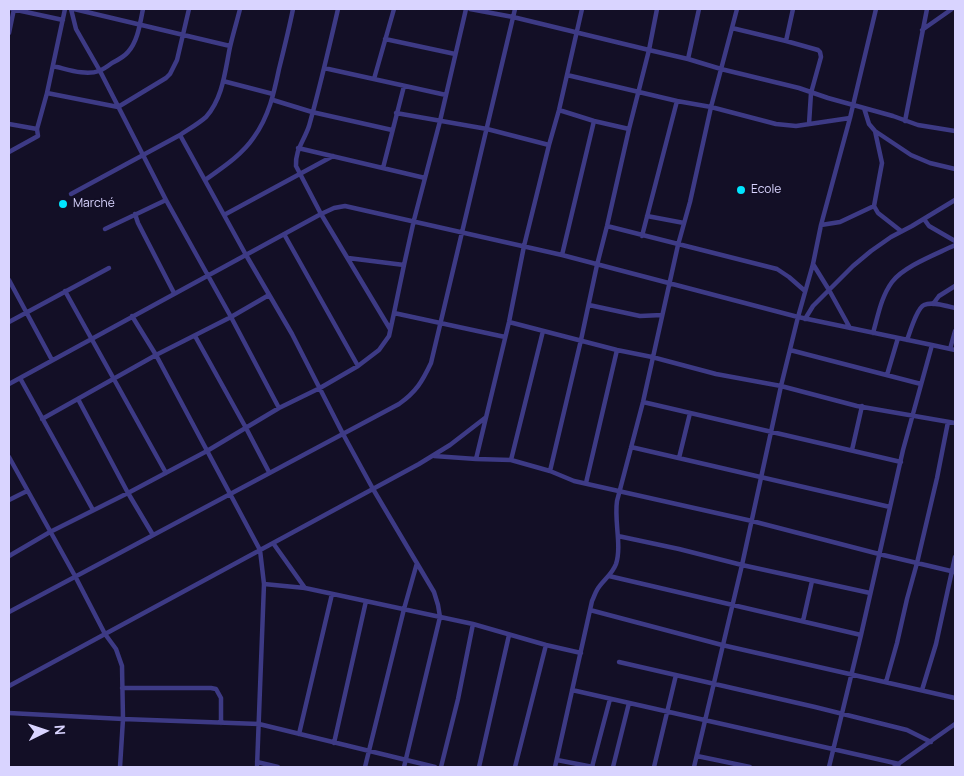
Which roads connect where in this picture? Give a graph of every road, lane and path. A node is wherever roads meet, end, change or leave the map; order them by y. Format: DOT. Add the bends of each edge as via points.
graph roads {
  1 [pos="14,9"];
  2 [pos="65,9"];
  3 [pos="73,9"];
  4 [pos="143,9"];
  5 [pos="189,9"];
  6 [pos="240,9"];
  7 [pos="293,9"];
  8 [pos="338,9"];
  9 [pos="394,9"];
  10 [pos="466,9"];
  11 [pos="470,9"];
  12 [pos="515,9"];
  13 [pos="582,9"];
  14 [pos="657,9"];
  15 [pos="699,9"];
  16 [pos="736,9"];
  17 [pos="793,9"];
  18 [pos="876,9"];
  19 [pos="927,9"];
  20 [pos="952,9"];
  21 [pos="513,17"];
  22 [pos="63,20"];
  23 [pos="140,25"];
  24 [pos="732,28"];
  25 [pos="922,30"];
  26 [pos="576,32"];
  27 [pos="9,33"];
  28 [pos="184,35"];
  29 [pos="385,39"];
  30 [pos="786,41"];
  31 [pos="230,46"];
  32 [pos="649,50"];
  33 [pos="455,54"];
  34 [pos="688,59"];
  35 [pos="53,66"];
  36 [pos="324,68"];
  37 [pos="721,68"];
  38 [pos="100,71"];
  39 [pos="567,74"];
  40 [pos="374,78"];
  41 [pos="224,82"];
  42 [pos="404,86"];
  43 [pos="638,92"];
  44 [pos="47,93"];
  45 [pos="811,93"];
  46 [pos="273,94"];
  47 [pos="446,95"];
  48 [pos="272,100"];
  49 [pos="677,101"];
  50 [pos="118,106"];
  51 [pos="852,106"];
  52 [pos="711,107"];
  53 [pos="864,108"];
  54 [pos="559,110"];
  55 [pos="312,112"];
  56 [pos="396,113"];
  57 [pos="850,118"];
  58 [pos="440,121"];
  59 [pos="905,121"];
  60 [pos="594,122"];
  61 [pos="9,124"];
  62 [pos="809,124"];
  63 [pos="37,129"];
  64 [pos="487,129"];
  65 [pos="628,129"];
  66 [pos="392,130"];
  67 [pos="875,132"];
  68 [pos="955,132"];
  69 [pos="180,135"];
  70 [pos="549,145"];
  71 [pos="298,148"];
  72 [pos="9,152"];
  73 [pos="142,155"];
  74 [pos="333,156"];
  75 [pos="383,168"];
  76 [pos="955,169"];
  77 [pos="299,174"];
  78 [pos="425,178"];
  79 [pos="205,180"];
  80 [pos="71,194"];
  81 [pos="166,200"];
  82 [pos="955,200"];
  83 [pos="874,206"];
  84 [pos="135,214"];
  85 [pos="224,214"];
  86 [pos="321,214"];
  87 [pos="647,216"];
  88 [pos="924,219"];
  89 [pos="414,220"];
  90 [pos="684,223"];
  91 [pos="821,225"];
  92 [pos="607,226"];
  93 [pos="105,229"];
  94 [pos="901,231"];
  95 [pos="462,232"];
  96 [pos="284,234"];
  97 [pos="642,236"];
  98 [pos="955,241"];
  99 [pos="678,245"];
  100 [pos="955,245"];
  101 [pos="524,246"];
  102 [pos="246,255"];
  103 [pos="562,255"];
  104 [pos="348,258"];
  105 [pos="597,264"];
  106 [pos="813,264"];
  107 [pos="404,265"];
  108 [pos="109,268"];
  109 [pos="208,275"];
  110 [pos="9,280"];
  111 [pos="669,283"];
  112 [pos="955,286"];
  113 [pos="805,290"];
  114 [pos="829,290"];
  115 [pos="66,291"];
  116 [pos="174,293"];
  117 [pos="269,295"];
  118 [pos="588,304"];
  119 [pos="933,304"];
  120 [pos="955,308"];
  121 [pos="26,312"];
  122 [pos="394,314"];
  123 [pos="662,315"];
  124 [pos="132,316"];
  125 [pos="231,317"];
  126 [pos="798,317"];
  127 [pos="805,319"];
  128 [pos="9,322"];
  129 [pos="509,322"];
  130 [pos="440,324"];
  131 [pos="850,328"];
  132 [pos="390,329"];
  133 [pos="543,331"];
  134 [pos="955,331"];
  135 [pos="873,333"];
  136 [pos="195,336"];
  137 [pos="504,337"];
  138 [pos="92,338"];
  139 [pos="898,338"];
  140 [pos="581,340"];
  141 [pos="907,340"];
  142 [pos="932,345"];
  143 [pos="617,350"];
  144 [pos="790,350"];
  145 [pos="953,350"];
  146 [pos="156,356"];
  147 [pos="652,357"];
  148 [pos="52,360"];
  149 [pos="358,366"];
  150 [pos="887,375"];
  151 [pos="20,378"];
  152 [pos="114,379"];
  153 [pos="9,384"];
  154 [pos="921,384"];
  155 [pos="781,386"];
  156 [pos="320,388"];
  157 [pos="78,399"];
  158 [pos="643,402"];
  159 [pos="862,406"];
  160 [pos="279,408"];
  161 [pos="690,413"];
  162 [pos="913,416"];
  163 [pos="485,418"];
  164 [pos="42,419"];
  165 [pos="948,422"];
  166 [pos="955,423"];
  167 [pos="246,428"];
  168 [pos="771,431"];
  169 [pos="343,434"];
  170 [pos="631,447"];
  171 [pos="852,450"];
  172 [pos="207,451"];
  173 [pos="432,456"];
  174 [pos="9,457"];
  175 [pos="679,458"];
  176 [pos="476,459"];
  177 [pos="511,460"];
  178 [pos="900,462"];
  179 [pos="550,471"];
  180 [pos="270,472"];
  181 [pos="166,473"];
  182 [pos="762,477"];
  183 [pos="586,483"];
  184 [pos="373,489"];
  185 [pos="27,491"];
  186 [pos="620,491"];
  187 [pos="128,493"];
  188 [pos="230,494"];
  189 [pos="9,500"];
  190 [pos="890,506"];
  191 [pos="93,510"];
  192 [pos="752,521"];
  193 [pos="50,532"];
  194 [pos="153,535"];
  195 [pos="618,536"];
  196 [pos="273,543"];
  197 [pos="260,550"];
  198 [pos="879,554"];
  199 [pos="9,556"];
  200 [pos="955,557"];
  201 [pos="417,563"];
  202 [pos="917,563"];
  203 [pos="742,565"];
  204 [pos="954,571"];
  205 [pos="75,576"];
  206 [pos="609,576"];
  207 [pos="812,581"];
  208 [pos="264,584"];
  209 [pos="305,588"];
  210 [pos="870,593"];
  211 [pos="332,594"];
  212 [pos="366,601"];
  213 [pos="733,604"];
  214 [pos="404,608"];
  215 [pos="590,610"];
  216 [pos="9,612"];
  217 [pos="440,617"];
  218 [pos="803,621"];
  219 [pos="473,624"];
  220 [pos="105,634"];
  221 [pos="509,635"];
  222 [pos="861,635"];
  223 [pos="546,645"];
  224 [pos="722,646"];
  225 [pos="580,653"];
  226 [pos="619,662"];
  227 [pos="851,674"];
  228 [pos="676,675"];
  229 [pos="886,682"];
  230 [pos="714,683"];
  231 [pos="9,686"];
  232 [pos="122,688"];
  233 [pos="572,690"];
  234 [pos="922,690"];
  235 [pos="955,698"];
  236 [pos="610,699"];
  237 [pos="629,703"];
  238 [pos="667,711"];
  239 [pos="9,713"];
  240 [pos="842,714"];
  241 [pos="123,719"];
  242 [pos="705,720"];
  243 [pos="221,723"];
  244 [pos="259,724"];
  245 [pos="955,724"];
  246 [pos="299,734"];
  247 [pos="931,742"];
  248 [pos="334,743"];
  249 [pos="833,749"];
  250 [pos="369,752"];
  251 [pos="697,756"];
  252 [pos="557,760"];
  253 [pos="406,761"];
  254 [pos="899,764"];
  255 [pos="257,765"];
  256 [pos="120,767"];
  257 [pos="278,767"];
  258 [pos="365,767"];
  259 [pos="404,767"];
  260 [pos="435,767"];
  261 [pos="441,767"];
  262 [pos="479,767"];
  263 [pos="515,767"];
  264 [pos="555,767"];
  265 [pos="592,767"];
  266 [pos="613,767"];
  267 [pos="654,767"];
  268 [pos="694,767"];
  269 [pos="750,767"];
  270 [pos="829,767"];
  271 [pos="894,767"];
  1 -- 22 [label="street"];
  1 -- 27 [label="street"];
  2 -- 22 [label="street"];
  3 -- 23 [label="street"];
  3 -- 38 [label="street" via="76,29"];
  4 -- 23 [label="street"];
  5 -- 28 [label="street"];
  6 -- 31 [label="street"];
  7 -- 46 [label="street"];
  8 -- 36 [label="street"];
  9 -- 29 [label="street"];
  10 -- 33 [label="street"];
  11 -- 21 [label="street"];
  12 -- 21 [label="street"];
  13 -- 26 [label="street"];
  14 -- 32 [label="street"];
  15 -- 34 [label="street"];
  16 -- 24 [label="street"];
  17 -- 30 [label="street"];
  18 -- 51 [label="street"];
  19 -- 25 [label="street"];
  20 -- 25 [label="street"];
  21 -- 26 [label="street"];
  21 -- 64 [label="street"];
  22 -- 35 [label="street"];
  23 -- 28 [label="street"];
  23 -- 38 [label="street" via="130,51"];
  24 -- 30 [label="street"];
  24 -- 37 [label="street"];
  25 -- 59 [label="street"];
  26 -- 32 [label="street"];
  26 -- 39 [label="street"];
  28 -- 31 [label="street"];
  28 -- 50 [label="street" via="173,68 166,78"];
  29 -- 33 [label="street"];
  29 -- 40 [label="street"];
  30 -- 45 [label="street" via="820,52"];
  31 -- 41 [label="street"];
  32 -- 34 [label="street"];
  32 -- 43 [label="street"];
  33 -- 47 [label="street"];
  34 -- 37 [label="street"];
  35 -- 38 [label="street" via="77,72"];
  35 -- 44 [label="street"];
  36 -- 40 [label="street"];
  36 -- 55 [label="street"];
  37 -- 45 [label="street"];
  37 -- 52 [label="street"];
  38 -- 50 [label="street"];
  39 -- 43 [label="street"];
  39 -- 54 [label="street"];
  40 -- 42 [label="street"];
  41 -- 46 [label="street"];
  41 -- 69 [label="street" via="213,108"];
  42 -- 47 [label="street"];
  42 -- 56 [label="street"];
  43 -- 49 [label="street"];
  43 -- 65 [label="street"];
  44 -- 50 [label="street"];
  44 -- 63 [label="street"];
  45 -- 51 [label="street"];
  45 -- 62 [label="street"];
  46 -- 48 [label="street"];
  47 -- 58 [label="street"];
  48 -- 55 [label="street"];
  48 -- 79 [label="street" via="254,138 235,158"];
  49 -- 52 [label="street"];
  49 -- 87 [label="street"];
  50 -- 73 [label="street"];
  51 -- 53 [label="street"];
  51 -- 57 [label="street"];
  52 -- 62 [label="street" via="776,124"];
  52 -- 90 [label="street"];
  53 -- 59 [label="street"];
  53 -- 67 [label="street"];
  54 -- 60 [label="street"];
  54 -- 70 [label="street"];
  55 -- 66 [label="street"];
  55 -- 71 [label="street"];
  56 -- 58 [label="street"];
  56 -- 66 [label="street"];
  57 -- 62 [label="street"];
  57 -- 91 [label="street"];
  58 -- 64 [label="street"];
  58 -- 78 [label="street"];
  59 -- 68 [label="street"];
  60 -- 65 [label="street"];
  60 -- 103 [label="street"];
  61 -- 63 [label="street"];
  63 -- 72 [label="street" via="38,136"];
  64 -- 70 [label="street"];
  64 -- 95 [label="street"];
  65 -- 92 [label="street"];
  66 -- 75 [label="street"];
  67 -- 76 [label="street" via="910,155"];
  67 -- 83 [label="street" via="882,162"];
  69 -- 73 [label="street"];
  69 -- 79 [label="street"];
  70 -- 101 [label="street"];
  71 -- 74 [label="street"];
  71 -- 77 [label="street" via="295,157"];
  73 -- 80 [label="street"];
  73 -- 81 [label="street"];
  74 -- 75 [label="street"];
  74 -- 77 [label="street"];
  75 -- 78 [label="street"];
  77 -- 85 [label="street"];
  77 -- 86 [label="street"];
  78 -- 89 [label="street"];
  79 -- 85 [label="street"];
  81 -- 84 [label="street"];
  81 -- 109 [label="street"];
  82 -- 88 [label="street"];
  83 -- 91 [label="street" via="840,222"];
  83 -- 94 [label="street"];
  84 -- 93 [label="street"];
  84 -- 116 [label="street"];
  85 -- 102 [label="street"];
  86 -- 89 [label="street" via="345,206"];
  86 -- 96 [label="street"];
  86 -- 104 [label="street"];
  87 -- 90 [label="street"];
  87 -- 97 [label="street"];
  88 -- 94 [label="street"];
  88 -- 98 [label="street" via="933,229"];
  89 -- 95 [label="street"];
  89 -- 107 [label="street"];
  90 -- 99 [label="street"];
  91 -- 106 [label="street"];
  92 -- 97 [label="street"];
  92 -- 105 [label="street"];
  94 -- 114 [label="street" via="871,250"];
  95 -- 101 [label="street"];
  95 -- 130 [label="street"];
  96 -- 102 [label="street"];
  96 -- 149 [label="street"];
  97 -- 99 [label="street"];
  99 -- 111 [label="street"];
  99 -- 113 [label="street" via="778,269"];
  100 -- 135 [label="street" via="912,266 892,282 881,304"];
  101 -- 103 [label="street"];
  101 -- 129 [label="street"];
  102 -- 109 [label="street"];
  102 -- 117 [label="street"];
  103 -- 105 [label="street"];
  104 -- 107 [label="street"];
  104 -- 132 [label="street"];
  105 -- 111 [label="street"];
  105 -- 118 [label="street"];
  106 -- 113 [label="street"];
  106 -- 114 [label="street"];
  107 -- 122 [label="street"];
  108 -- 115 [label="street"];
  109 -- 116 [label="street"];
  109 -- 125 [label="street"];
  110 -- 121 [label="street"];
  111 -- 123 [label="street"];
  111 -- 126 [label="street"];
  112 -- 119 [label="street"];
  113 -- 126 [label="street"];
  114 -- 127 [label="street"];
  114 -- 131 [label="street"];
  115 -- 121 [label="street"];
  115 -- 138 [label="street"];
  116 -- 124 [label="street"];
  117 -- 125 [label="street"];
  117 -- 156 [label="street"];
  118 -- 123 [label="street" via="640,316"];
  118 -- 140 [label="street"];
  119 -- 120 [label="street"];
  119 -- 141 [label="street" via="921,307"];
  121 -- 128 [label="street"];
  121 -- 148 [label="street"];
  122 -- 130 [label="street"];
  122 -- 132 [label="street"];
  123 -- 147 [label="street"];
  124 -- 138 [label="street"];
  124 -- 146 [label="street"];
  125 -- 136 [label="street"];
  125 -- 160 [label="street"];
  126 -- 127 [label="street"];
  126 -- 144 [label="street"];
  127 -- 131 [label="street"];
  129 -- 133 [label="street"];
  129 -- 137 [label="street"];
  130 -- 137 [label="street"];
  130 -- 169 [label="street" via="431,363 415,391 399,404"];
  131 -- 135 [label="street"];
  132 -- 149 [label="street" via="379,350"];
  133 -- 140 [label="street"];
  133 -- 177 [label="street"];
  134 -- 145 [label="street"];
  135 -- 139 [label="street"];
  136 -- 146 [label="street"];
  136 -- 167 [label="street"];
  137 -- 163 [label="street"];
  138 -- 148 [label="street"];
  138 -- 152 [label="street"];
  139 -- 141 [label="street"];
  139 -- 150 [label="street"];
  140 -- 143 [label="street"];
  140 -- 179 [label="street"];
  141 -- 142 [label="street"];
  142 -- 145 [label="street"];
  142 -- 154 [label="street"];
  143 -- 147 [label="street"];
  143 -- 183 [label="street"];
  144 -- 150 [label="street"];
  144 -- 155 [label="street"];
  146 -- 152 [label="street"];
  146 -- 172 [label="street"];
  147 -- 155 [label="street" via="716,374"];
  147 -- 158 [label="street"];
  148 -- 151 [label="street"];
  149 -- 156 [label="street"];
  150 -- 154 [label="street"];
  151 -- 153 [label="street"];
  151 -- 164 [label="street"];
  152 -- 157 [label="street"];
  152 -- 181 [label="street"];
  154 -- 162 [label="street"];
  155 -- 159 [label="street"];
  155 -- 168 [label="street"];
  156 -- 160 [label="street"];
  156 -- 169 [label="street"];
  157 -- 164 [label="street"];
  157 -- 187 [label="street"];
  158 -- 161 [label="street"];
  158 -- 170 [label="street"];
  159 -- 162 [label="street"];
  159 -- 171 [label="street"];
  160 -- 167 [label="street"];
  161 -- 168 [label="street"];
  161 -- 175 [label="street"];
  162 -- 165 [label="street"];
  162 -- 178 [label="street"];
  163 -- 173 [label="street"];
  163 -- 176 [label="street"];
  164 -- 191 [label="street"];
  165 -- 166 [label="street"];
  165 -- 202 [label="street"];
  167 -- 172 [label="street"];
  167 -- 180 [label="street"];
  168 -- 171 [label="street"];
  168 -- 182 [label="street"];
  169 -- 180 [label="street"];
  169 -- 184 [label="street"];
  170 -- 175 [label="street"];
  170 -- 186 [label="street"];
  171 -- 178 [label="street"];
  172 -- 181 [label="street"];
  172 -- 188 [label="street"];
  173 -- 176 [label="street"];
  173 -- 184 [label="street"];
  174 -- 185 [label="street"];
  175 -- 182 [label="street"];
  176 -- 177 [label="street"];
  177 -- 179 [label="street"];
  178 -- 190 [label="street"];
  179 -- 183 [label="street"];
  180 -- 188 [label="street"];
  181 -- 187 [label="street"];
  182 -- 190 [label="street"];
  182 -- 192 [label="street"];
  183 -- 186 [label="street"];
  184 -- 196 [label="street"];
  184 -- 201 [label="street"];
  185 -- 189 [label="street"];
  185 -- 193 [label="street"];
  186 -- 192 [label="street"];
  186 -- 195 [label="street" via="616,507"];
  187 -- 191 [label="street"];
  187 -- 194 [label="street"];
  188 -- 194 [label="street"];
  188 -- 197 [label="street"];
  190 -- 198 [label="street"];
  191 -- 193 [label="street"];
  192 -- 198 [label="street"];
  192 -- 203 [label="street"];
  193 -- 199 [label="street"];
  193 -- 205 [label="street"];
  194 -- 205 [label="street"];
  195 -- 203 [label="street"];
  195 -- 206 [label="street" via="616,566"];
  196 -- 197 [label="street"];
  196 -- 209 [label="street"];
  197 -- 208 [label="street"];
  197 -- 220 [label="street"];
  198 -- 202 [label="street"];
  198 -- 210 [label="street"];
  200 -- 204 [label="street"];
  201 -- 214 [label="street"];
  201 -- 217 [label="street" via="434,592"];
  202 -- 204 [label="street"];
  202 -- 229 [label="street"];
  203 -- 207 [label="street"];
  203 -- 213 [label="street"];
  204 -- 234 [label="street"];
  205 -- 216 [label="street"];
  205 -- 220 [label="street"];
  206 -- 213 [label="street"];
  206 -- 215 [label="street" via="597,590"];
  207 -- 210 [label="street"];
  207 -- 218 [label="street"];
  208 -- 209 [label="street"];
  208 -- 244 [label="street"];
  209 -- 211 [label="street"];
  210 -- 222 [label="street"];
  211 -- 212 [label="street"];
  211 -- 246 [label="street"];
  212 -- 214 [label="street"];
  212 -- 248 [label="street"];
  213 -- 218 [label="street"];
  213 -- 224 [label="street"];
  214 -- 217 [label="street"];
  214 -- 250 [label="street"];
  215 -- 224 [label="street"];
  215 -- 225 [label="street"];
  217 -- 219 [label="street"];
  217 -- 253 [label="street"];
  218 -- 222 [label="street"];
  219 -- 221 [label="street"];
  219 -- 261 [label="street"];
  220 -- 231 [label="street"];
  220 -- 232 [label="street" via="116,649 122,666"];
  221 -- 223 [label="street"];
  221 -- 262 [label="street"];
  222 -- 227 [label="street"];
  223 -- 225 [label="street"];
  223 -- 263 [label="street"];
  224 -- 227 [label="street"];
  224 -- 230 [label="street"];
  225 -- 233 [label="street"];
  226 -- 228 [label="street"];
  227 -- 229 [label="street"];
  227 -- 240 [label="street"];
  228 -- 230 [label="street"];
  228 -- 238 [label="street"];
  229 -- 234 [label="street"];
  230 -- 240 [label="street"];
  230 -- 242 [label="street"];
  232 -- 241 [label="street"];
  232 -- 243 [label="street" via="216,689 221,698"];
  233 -- 236 [label="street"];
  233 -- 252 [label="street"];
  234 -- 235 [label="street"];
  236 -- 237 [label="street"];
  236 -- 265 [label="street"];
  237 -- 238 [label="street"];
  237 -- 266 [label="street"];
  238 -- 242 [label="street"];
  238 -- 267 [label="street"];
  239 -- 241 [label="street"];
  240 -- 247 [label="street" via="907,730"];
  240 -- 249 [label="street"];
  241 -- 243 [label="street"];
  241 -- 256 [label="street"];
  242 -- 249 [label="street"];
  242 -- 251 [label="street"];
  243 -- 244 [label="street"];
  244 -- 246 [label="street"];
  244 -- 255 [label="street"];
  245 -- 247 [label="street"];
  246 -- 248 [label="street"];
  247 -- 254 [label="street"];
  248 -- 250 [label="street"];
  249 -- 254 [label="street"];
  249 -- 270 [label="street"];
  250 -- 253 [label="street"];
  250 -- 258 [label="street"];
  251 -- 268 [label="street"];
  251 -- 269 [label="street"];
  252 -- 264 [label="street"];
  252 -- 265 [label="street"];
  253 -- 259 [label="street"];
  253 -- 260 [label="street"];
  254 -- 271 [label="street"];
  255 -- 257 [label="street"];
}
